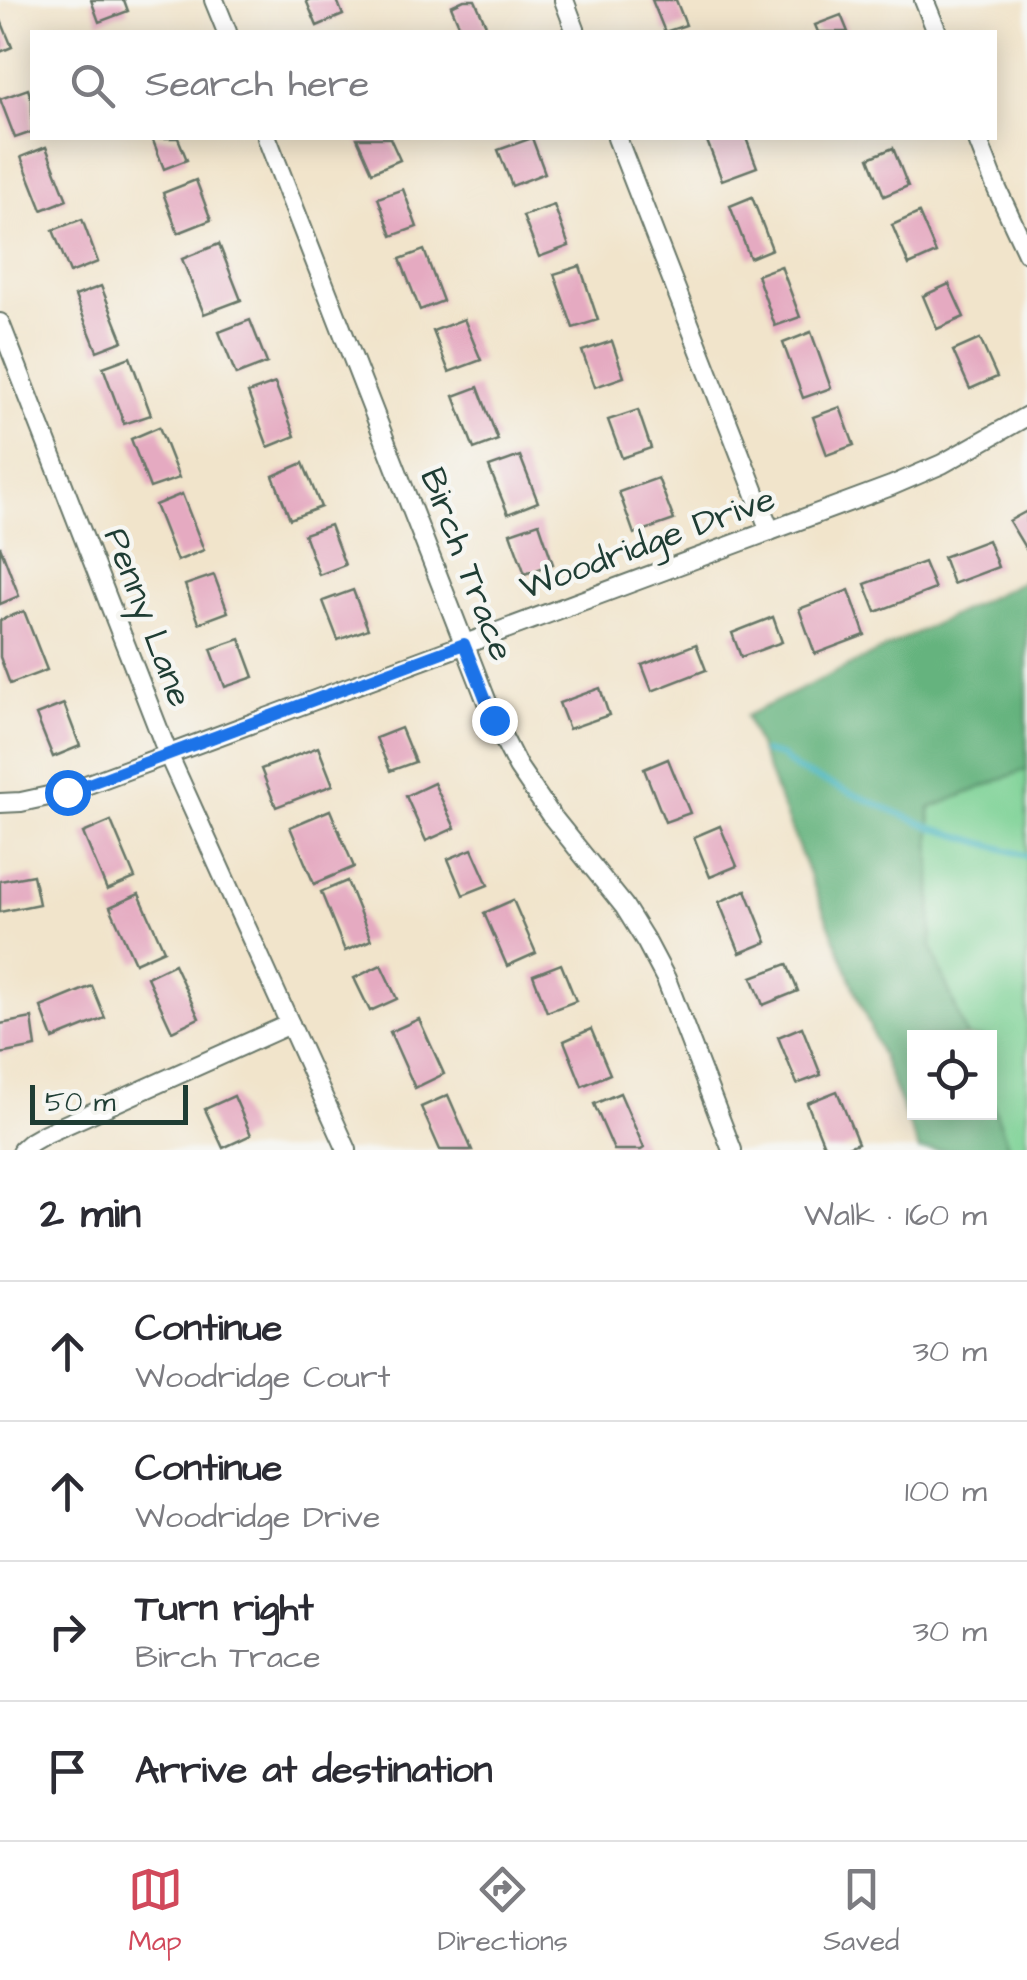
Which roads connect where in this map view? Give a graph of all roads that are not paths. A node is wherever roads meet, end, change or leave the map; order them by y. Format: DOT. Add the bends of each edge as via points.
graph roads {
  1 [pos="214,0"];
  2 [pos="564,0"];
  3 [pos="924,0"];
  4 [pos="225,30"];
  5 [pos="575,30"];
  6 [pos="936,30"];
  7 [pos="268,140"];
  8 [pos="618,140"];
  9 [pos="979,140"];
  10 [pos="1027,253"];
  11 [pos="1,330"];
  12 [pos="1027,416"];
  13 [pos="770,531"];
  14 [pos="464,644"];
  15 [pos="168,754"];
  16 [pos="0,803"];
  17 [pos="290,1024"];
  18 [pos="22,1150"];
  19 [pos="347,1150"];
  20 [pos="732,1150"];
  1 -- 4 [label="street"];
  2 -- 5 [label="street"];
  3 -- 6 [label="street"];
  7 -- 14 [label="street, Birch Trace"];
  8 -- 13 [label="street"];
  9 -- 10 [label="street"];
  11 -- 15 [label="street, Penny Lane"];
  12 -- 13 [label="street, Woodridge Drive" via="942,464"];
  13 -- 14 [label="street, Woodridge Drive"];
  14 -- 15 [label="street, Woodridge Drive"];
  14 -- 20 [label="street, Birch Trace" via="518,767 654,955"];
  15 -- 16 [label="street, Woodridge Drive" via="67,792"];
  15 -- 17 [label="street, Penny Lane"];
  17 -- 18 [label="street"];
  17 -- 19 [label="street, Penny Lane"];
}
